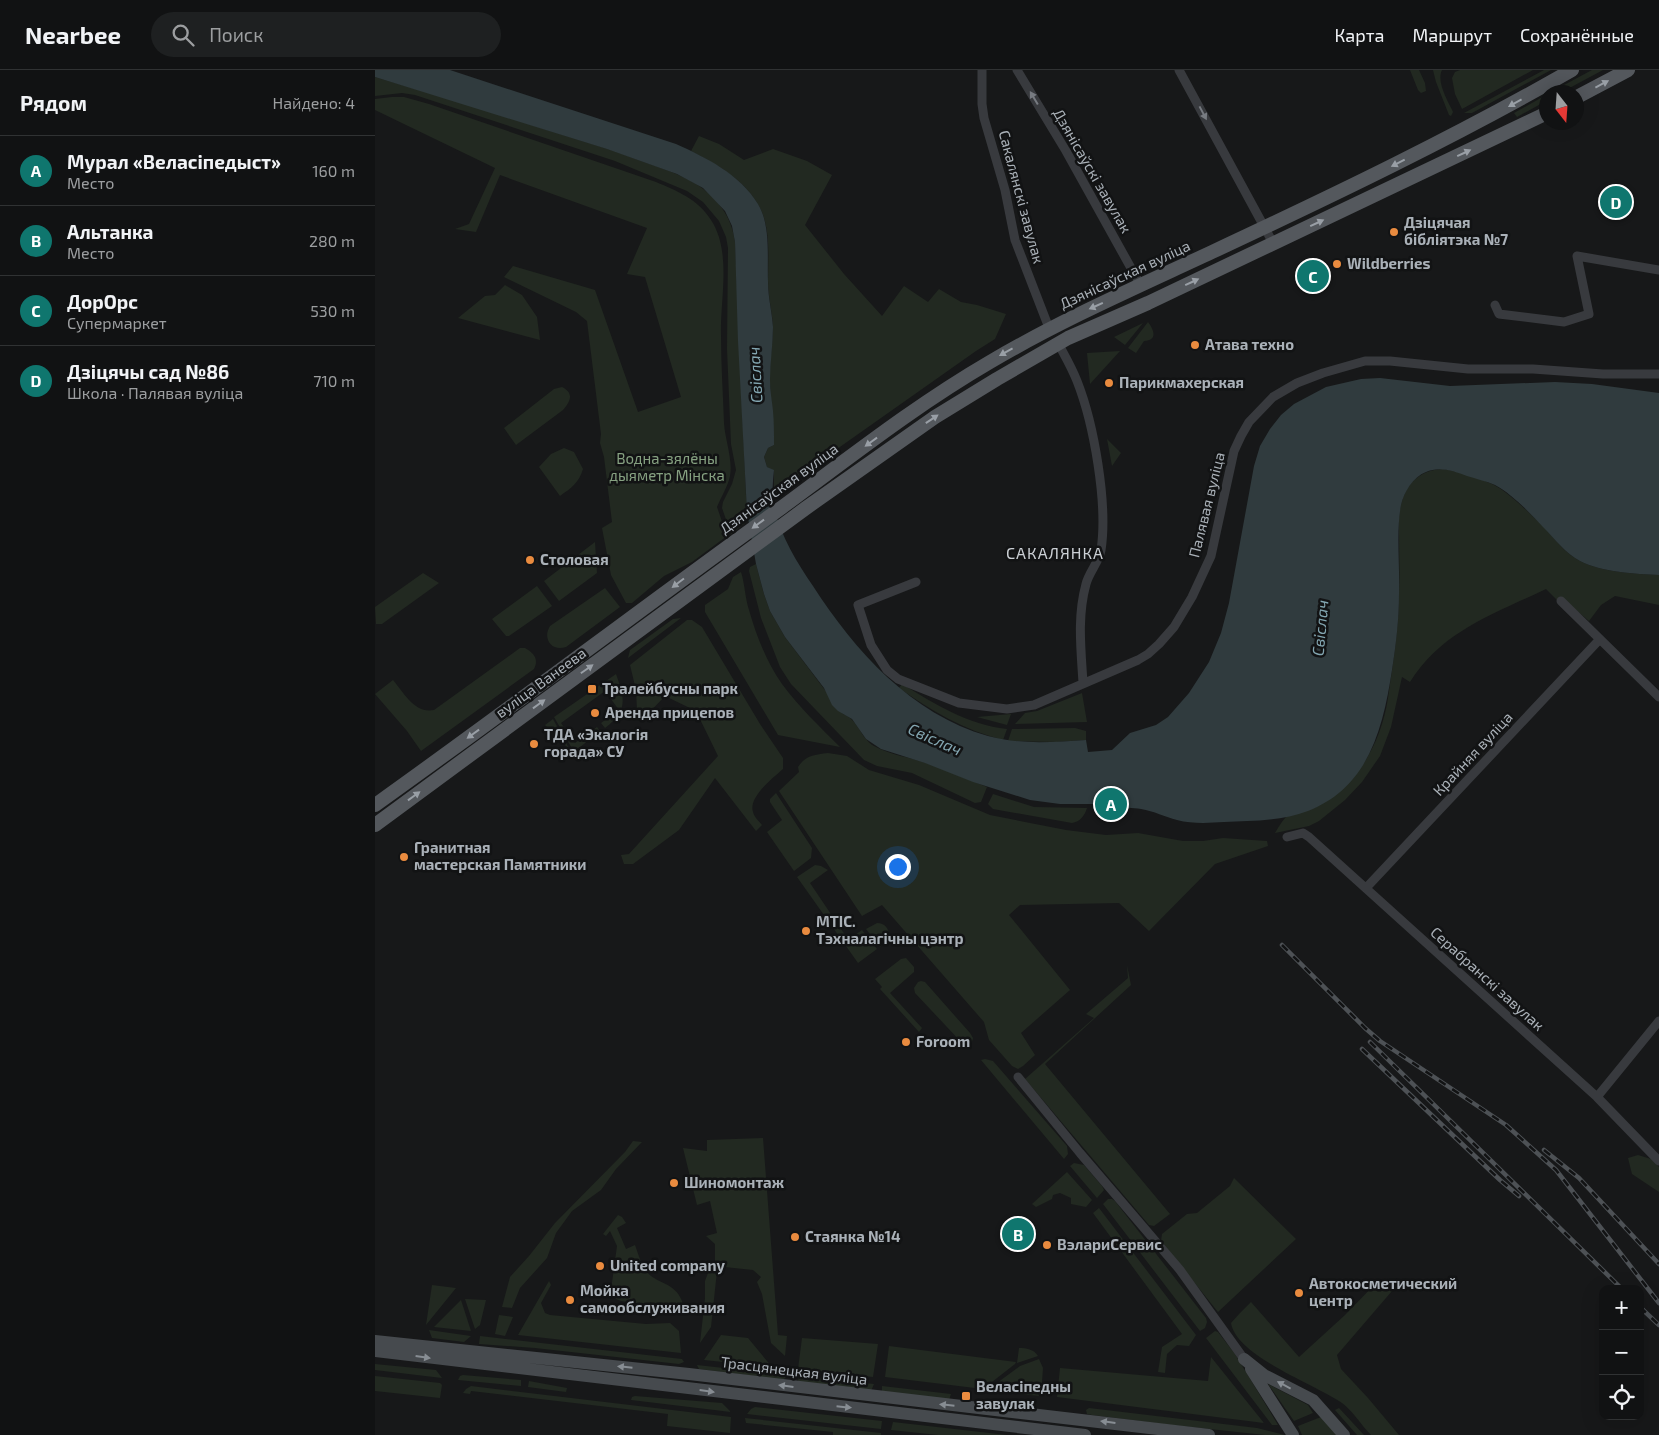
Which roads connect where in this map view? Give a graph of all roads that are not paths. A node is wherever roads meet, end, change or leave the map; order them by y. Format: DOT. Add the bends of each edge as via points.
graph roads {
  1 [pos="982,70"];
  2 [pos="1017,70"];
  3 [pos="1179,70"];
  4 [pos="1572,70"];
  5 [pos="1628,70"];
  6 [pos="1584,93"];
  7 [pos="1539,117"];
  8 [pos="1264,227"];
  9 [pos="1273,244"];
  10 [pos="1659,270"];
  11 [pos="1145,284"];
  12 [pos="1143,305"];
  13 [pos="1495,305"];
  14 [pos="1049,328"];
  15 [pos="1058,343"];
  16 [pos="1659,374"];
  17 [pos="717,554"];
  18 [pos="727,566"];
  19 [pos="916,582"];
  20 [pos="1561,601"];
  21 [pos="1600,639"];
  22 [pos="555,675"];
  23 [pos="1083,683"];
  24 [pos="563,686"];
  25 [pos="1659,697"];
  26 [pos="375,805"];
  27 [pos="375,825"];
  28 [pos="1287,837"];
  29 [pos="1366,888"];
  30 [pos="1659,1021"];
  31 [pos="1018,1077"];
  32 [pos="1597,1097"];
  33 [pos="1659,1160"];
  34 [pos="375,1341"];
  35 [pos="375,1351"];
  36 [pos="453,1355"];
  37 [pos="1244,1359"];
  38 [pos="1048,1415"];
  39 [pos="1047,1432"];
  40 [pos="1085,1435"];
  41 [pos="1209,1435"];
  42 [pos="1293,1435"];
  43 [pos="1344,1435"];
  1 -- 14 [label="street, Сакалянскі завулак" via="982,104 1015,240"];
  11 -- 2 [label="street, Дзянісаўскі завулак, one-way"];
  3 -- 8 [label="street, one-way"];
  4 -- 8 [label="main road, Дзянісаўская вуліца, one-way" via="1449,137"];
  6 -- 5 [label="main road, one-way"];
  9 -- 7 [label="main road, Дзянісаўская вуліца, one-way"];
  8 -- 9 [label="street"];
  8 -- 11 [label="main road, Дзянісаўская вуліца"];
  12 -- 9 [label="main road, Дзянісаўская вуліца, one-way"];
  10 -- 13 [label="street" via="1577,256 1589,314 1563,322 1499,314"];
  11 -- 12 [label="main road"];
  11 -- 14 [label="main road, Дзянісаўская вуліца, one-way"];
  12 -- 15 [label="main road, Дзянісаўская вуліца"];
  14 -- 17 [label="main road, Дзянісаўская вуліца, one-way" via="987,363 912,412"];
  18 -- 15 [label="main road, Дзянісаўская вуліца, one-way" via="935,417"];
  15 -- 23 [label="street" via="1084,400 1102,499 1101,552 1086,582 1080,611"];
  16 -- 23 [label="street, Палявая вуліца" via="1468,369 1365,361 1297,383 1273,397 1249,422 1241,436 1211,556 1174,628 1148,654"];
  17 -- 22 [label="main road, вуліца Ванеева, one-way"];
  24 -- 18 [label="main road, вуліца Ванеева, one-way"];
  19 -- 23 [label="street, Палявая вуліца" via="858,605 875,652 887,670 898,679 959,703 1007,709 1034,705"];
  20 -- 21 [label="street"];
  21 -- 25 [label="street"];
  21 -- 29 [label="street, Крайняя вуліца"];
  22 -- 24 [label="street"];
  22 -- 26 [label="main road, вуліца Ванеева, one-way"];
  27 -- 24 [label="main road, вуліца Ванеева, one-way"];
  28 -- 29 [label="street, Серабранскі завулак" via="1303,834 1309,837"];
  29 -- 32 [label="street, Серабранскі завулак"];
  30 -- 32 [label="street"];
  31 -- 37 [label="street" via="1180,1270"];
  32 -- 33 [label="street, Серабранскі завулак"];
  34 -- 36 [label="main road, Трасцянецкая вуліца"];
  35 -- 36 [label="main road, Трасцянецкая вуліца, one-way"];
  38 -- 36 [label="main road, Трасцянецкая вуліца, one-way"];
  36 -- 39 [label="main road, Трасцянецкая вуліца, one-way"];
  37 -- 42 [label="main road"];
  43 -- 37 [label="main road, one-way" via="1313,1400 1264,1375"];
  38 -- 39 [label="street"];
  41 -- 38 [label="main road, Трасцянецкая вуліца, one-way"];
  39 -- 40 [label="main road, Трасцянецкая вуліца"];
}
